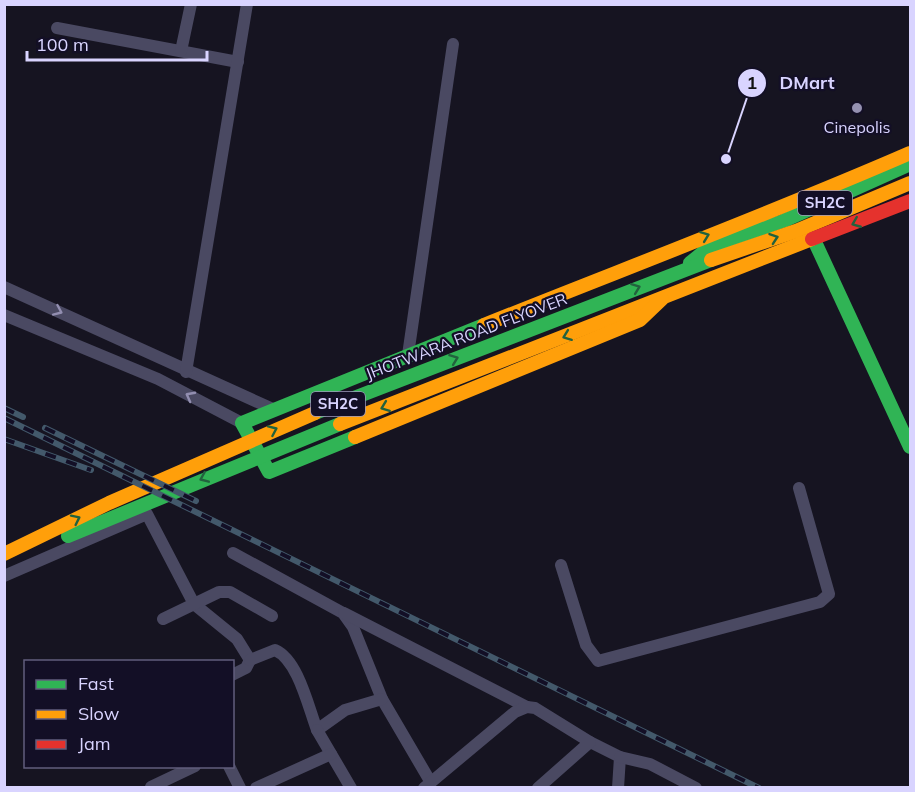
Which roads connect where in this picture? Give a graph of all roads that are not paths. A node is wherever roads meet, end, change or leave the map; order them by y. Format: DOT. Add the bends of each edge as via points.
graph roads {
  1 [pos="191,4"];
  2 [pos="247,4"];
  3 [pos="57,28"];
  4 [pos="453,44"];
  5 [pos="181,51"];
  6 [pos="238,62"];
  7 [pos="910,153"];
  8 [pos="910,165"];
  9 [pos="910,183"];
  10 [pos="910,201"];
  11 [pos="814,240"];
  12 [pos="679,271"];
  13 [pos="4,287"];
  14 [pos="662,299"];
  15 [pos="4,315"];
  16 [pos="408,355"];
  17 [pos="165,361"];
  18 [pos="186,372"];
  19 [pos="158,378"];
  20 [pos="275,410"];
  21 [pos="242,423"];
  22 [pos="910,447"];
  23 [pos="799,488"];
  24 [pos="233,553"];
  25 [pos="4,554"];
  26 [pos="561,565"];
  27 [pos="4,567"];
  28 [pos="4,576"];
  29 [pos="194,604"];
  30 [pos="343,613"];
  31 [pos="272,616"];
  32 [pos="163,619"];
  33 [pos="250,660"];
  34 [pos="234,674"];
  35 [pos="382,699"];
  36 [pos="527,707"];
  37 [pos="317,730"];
  38 [pos="590,742"];
  39 [pos="331,754"];
  40 [pos="620,757"];
  41 [pos="191,768"];
  42 [pos="230,768"];
  43 [pos="427,784"];
  44 [pos="151,787"];
  45 [pos="240,788"];
  46 [pos="256,788"];
  47 [pos="351,788"];
  48 [pos="538,788"];
  49 [pos="618,788"];
  50 [pos="696,788"];
  1 -- 5 [label="street"];
  2 -- 6 [label="street"];
  3 -- 5 [label="street"];
  4 -- 16 [label="street"];
  5 -- 6 [label="street"];
  6 -- 18 [label="street"];
  16 -- 7 [label="main road, one-way" via="805,199"];
  8 -- 12 [label="main road, JHOTWARA ROAD FLYOVER / SH2C" via="800,214 711,246"];
  12 -- 9 [label="main road, JHOTWARA ROAD FLYOVER, one-way" via="796,231"];
  10 -- 11 [label="main road, one-way"];
  11 -- 14 [label="main road"];
  11 -- 22 [label="main road"];
  25 -- 12 [label="main road, JHOTWARA ROAD FLYOVER / SH2C, one-way" via="288,423"];
  13 -- 17 [label="street, one-way"];
  14 -- 21 [label="main road" via="640,320 269,472"];
  14 -- 27 [label="main road, one-way" via="240,463"];
  15 -- 19 [label="street"];
  16 -- 20 [label="main road"];
  17 -- 18 [label="street"];
  17 -- 19 [label="street"];
  18 -- 20 [label="street"];
  21 -- 19 [label="street, one-way"];
  20 -- 21 [label="main road"];
  23 -- 26 [label="street" via="829,594 820,602 597,661 585,645"];
  24 -- 30 [label="street"];
  28 -- 29 [label="street" via="147,514"];
  29 -- 31 [label="street" via="219,592 230,592"];
  29 -- 32 [label="street"];
  29 -- 33 [label="street" via="237,639"];
  30 -- 35 [label="street" via="353,627"];
  30 -- 36 [label="street"];
  33 -- 34 [label="street" via="246,668"];
  33 -- 37 [label="street" via="275,650 284,654 292,664"];
  35 -- 37 [label="street" via="345,710"];
  35 -- 43 [label="street"];
  36 -- 38 [label="street" via="535,708"];
  36 -- 43 [label="street" via="515,712"];
  37 -- 39 [label="street"];
  38 -- 40 [label="street"];
  38 -- 48 [label="street"];
  39 -- 46 [label="street"];
  39 -- 47 [label="street"];
  40 -- 49 [label="street"];
  40 -- 50 [label="street" via="650,764"];
  41 -- 44 [label="street"];
  42 -- 45 [label="street"];
}
